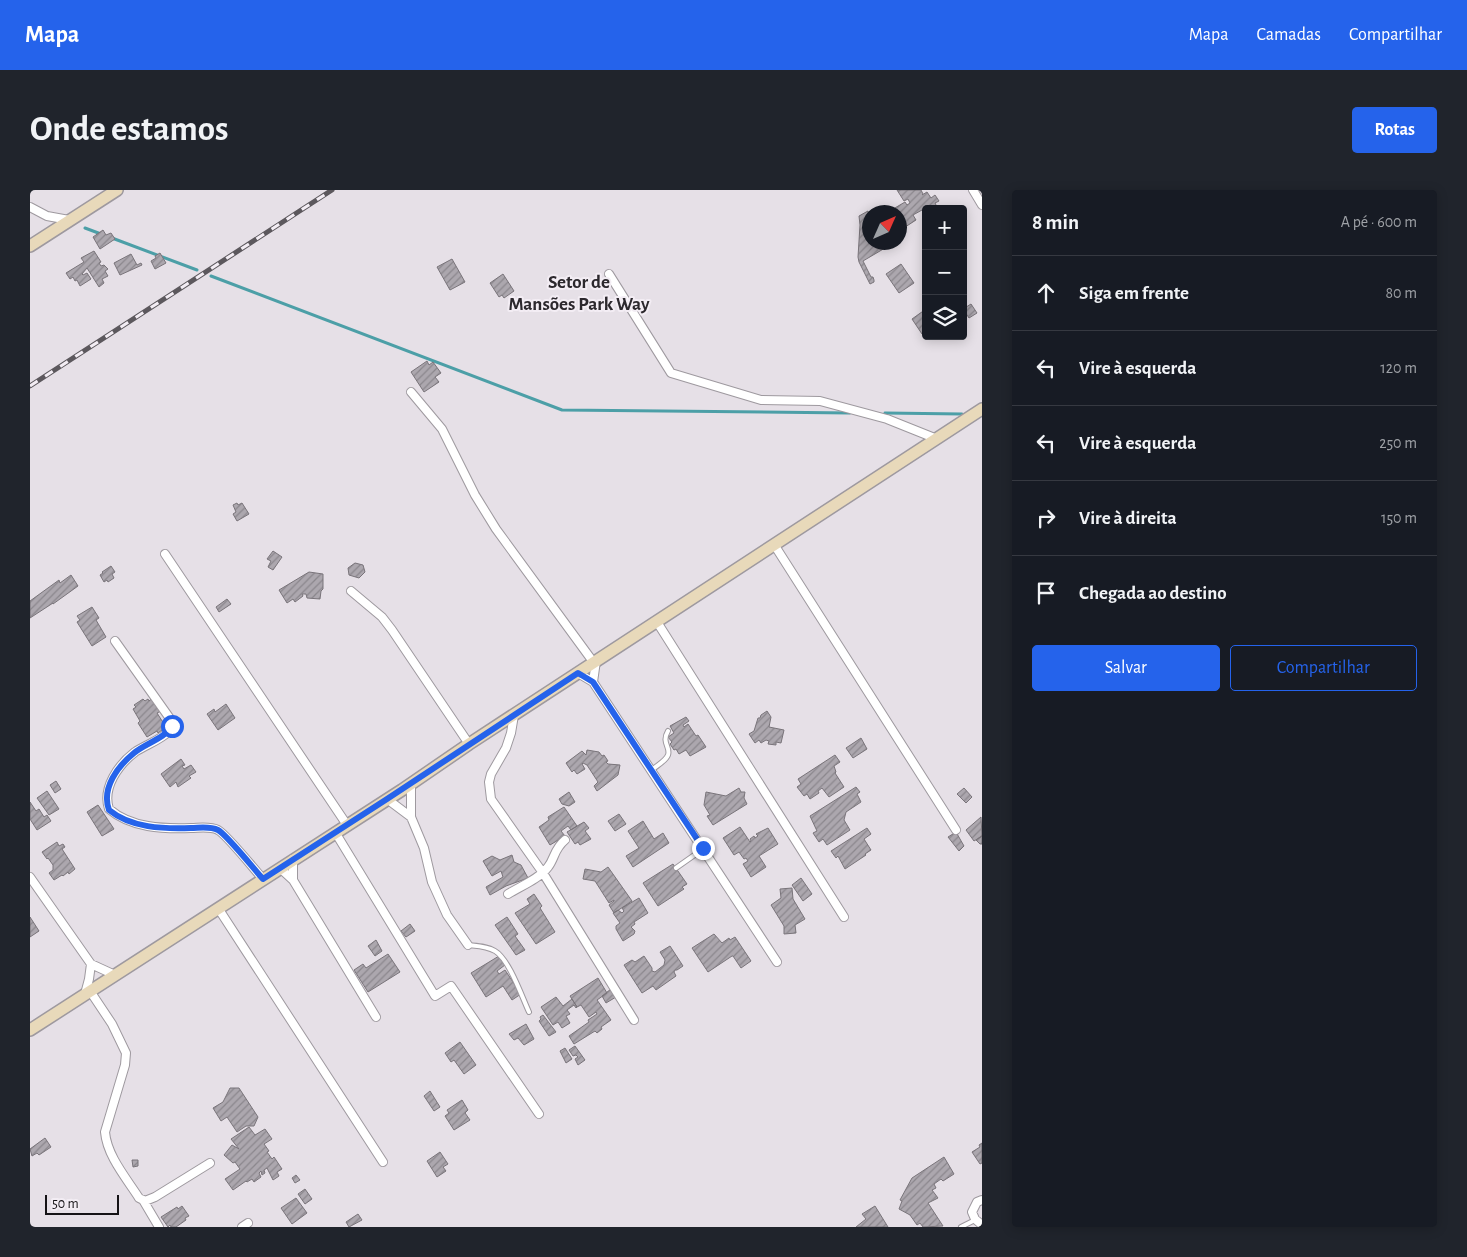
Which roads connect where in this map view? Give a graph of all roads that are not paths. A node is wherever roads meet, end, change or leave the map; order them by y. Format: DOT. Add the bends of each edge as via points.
graph roads {
  1 [pos="117,190"];
  2 [pos="973,190"];
  3 [pos="982,205"];
  4 [pos="30,207"];
  5 [pos="47,216"];
  6 [pos="69,220"];
  7 [pos="48,235"];
  8 [pos="30,246"];
  9 [pos="609,274"];
  10 [pos="412,392"];
  11 [pos="982,409"];
  12 [pos="937,439"];
  13 [pos="775,546"];
  14 [pos="165,554"];
  15 [pos="351,590"];
  16 [pos="657,622"];
  17 [pos="115,641"];
  18 [pos="595,662"];
  19 [pos="578,673"];
  20 [pos="593,682"];
  21 [pos="514,715"];
  22 [pos="668,731"];
  23 [pos="469,744"];
  24 [pos="652,770"];
  25 [pos="411,784"];
  26 [pos="387,799"];
  27 [pos="411,817"];
  28 [pos="347,824"];
  29 [pos="956,830"];
  30 [pos="335,832"];
  31 [pos="565,840"];
  32 [pos="703,848"];
  33 [pos="293,860"];
  34 [pos="280,868"];
  35 [pos="676,868"];
  36 [pos="543,873"];
  37 [pos="30,877"];
  38 [pos="263,879"];
  39 [pos="293,880"];
  40 [pos="508,894"];
  41 [pos="218,908"];
  42 [pos="844,917"];
  43 [pos="468,945"];
  44 [pos="777,962"];
  45 [pos="91,964"];
  46 [pos="115,975"];
  47 [pos="88,992"];
  48 [pos="529,1012"];
  49 [pos="376,1017"];
  50 [pos="634,1020"];
  51 [pos="30,1030"];
  52 [pos="539,1114"];
  53 [pos="384,1162"];
  54 [pos="210,1163"];
  55 [pos="143,1200"];
  56 [pos="982,1200"];
  57 [pos="975,1220"];
  58 [pos="982,1225"];
  59 [pos="159,1227"];
  60 [pos="961,1227"];
  1 -- 6 [label="street"];
  2 -- 3 [label="street"];
  4 -- 5 [label="street"];
  5 -- 6 [label="street"];
  5 -- 7 [label="street"];
  6 -- 7 [label="street"];
  7 -- 8 [label="street"];
  9 -- 12 [label="street" via="671,373 761,400 820,401 888,419"];
  10 -- 18 [label="street" via="442,429 496,530"];
  11 -- 12 [label="street"];
  12 -- 13 [label="street"];
  13 -- 16 [label="street"];
  13 -- 29 [label="street"];
  14 -- 28 [label="street"];
  15 -- 23 [label="street" via="392,630"];
  16 -- 18 [label="street"];
  16 -- 42 [label="street"];
  17 -- 38 [label="street" via="171,720 172,726 168,732 135,752 118,770 107,788 109,810 127,821 142,824 219,830"];
  18 -- 19 [label="street"];
  18 -- 20 [label="street"];
  19 -- 20 [label="street"];
  19 -- 21 [label="street"];
  20 -- 24 [label="street"];
  21 -- 23 [label="street"];
  21 -- 36 [label="street" via="506,748 491,774 489,791"];
  22 -- 24 [label="lane" via="665,737 667,757"];
  23 -- 25 [label="street"];
  24 -- 32 [label="street"];
  25 -- 26 [label="street"];
  25 -- 27 [label="street"];
  26 -- 27 [label="street"];
  26 -- 28 [label="street"];
  27 -- 43 [label="street" via="440,902"];
  28 -- 30 [label="street"];
  30 -- 33 [label="street"];
  30 -- 52 [label="street" via="435,996 451,986"];
  31 -- 36 [label="street"];
  32 -- 35 [label="lane"];
  32 -- 44 [label="street"];
  33 -- 34 [label="street"];
  33 -- 39 [label="street"];
  34 -- 38 [label="street"];
  34 -- 39 [label="street"];
  36 -- 40 [label="street"];
  36 -- 50 [label="street"];
  37 -- 45 [label="street"];
  38 -- 41 [label="street"];
  39 -- 49 [label="street"];
  41 -- 46 [label="street"];
  41 -- 53 [label="street"];
  43 -- 48 [label="lane" via="497,952 506,963"];
  45 -- 46 [label="street"];
  45 -- 47 [label="street"];
  46 -- 47 [label="street"];
  47 -- 51 [label="street"];
  47 -- 55 [label="street" via="112,1024 126,1053 106,1122 105,1140"];
  54 -- 55 [label="street" via="155,1197"];
  55 -- 59 [label="street"];
  56 -- 57 [label="street" via="974,1206"];
  57 -- 58 [label="street"];
  57 -- 60 [label="lane"];
}
